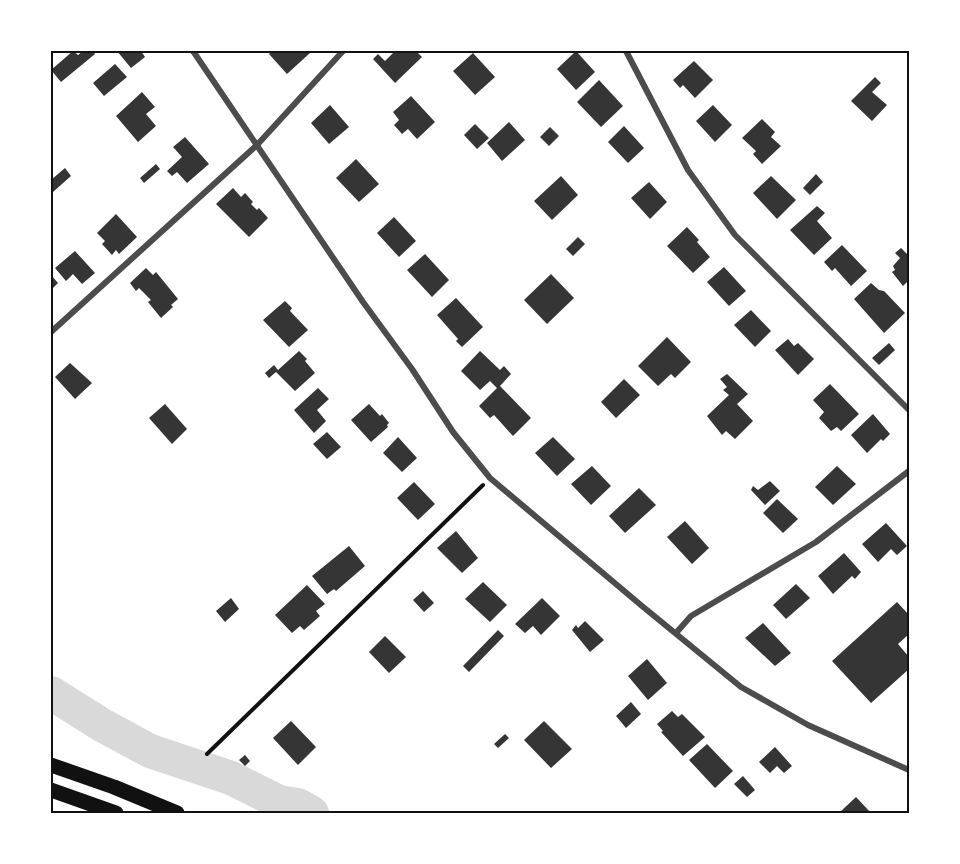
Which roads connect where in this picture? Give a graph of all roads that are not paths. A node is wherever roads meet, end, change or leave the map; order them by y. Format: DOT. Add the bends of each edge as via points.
graph roads {
  1 [pos="193,51"];
  2 [pos="343,51"];
  3 [pos="626,51"];
  4 [pos="256,145"];
  5 [pos="51,332"];
  6 [pos="909,410"];
  7 [pos="909,471"];
  8 [pos="676,633"];
  9 [pos="51,765"];
  10 [pos="909,770"];
  11 [pos="51,790"];
  12 [pos="116,813"];
  13 [pos="177,813"];
  1 -- 4 [label="street"];
  2 -- 4 [label="street"];
  3 -- 6 [label="street" via="688,170 735,235"];
  4 -- 5 [label="street"];
  4 -- 8 [label="street" via="453,432 490,478"];
  7 -- 8 [label="street" via="816,542 691,616"];
  8 -- 10 [label="street" via="741,687 808,724"];
  9 -- 13 [label="main road"];
  11 -- 12 [label="main road"];
}
